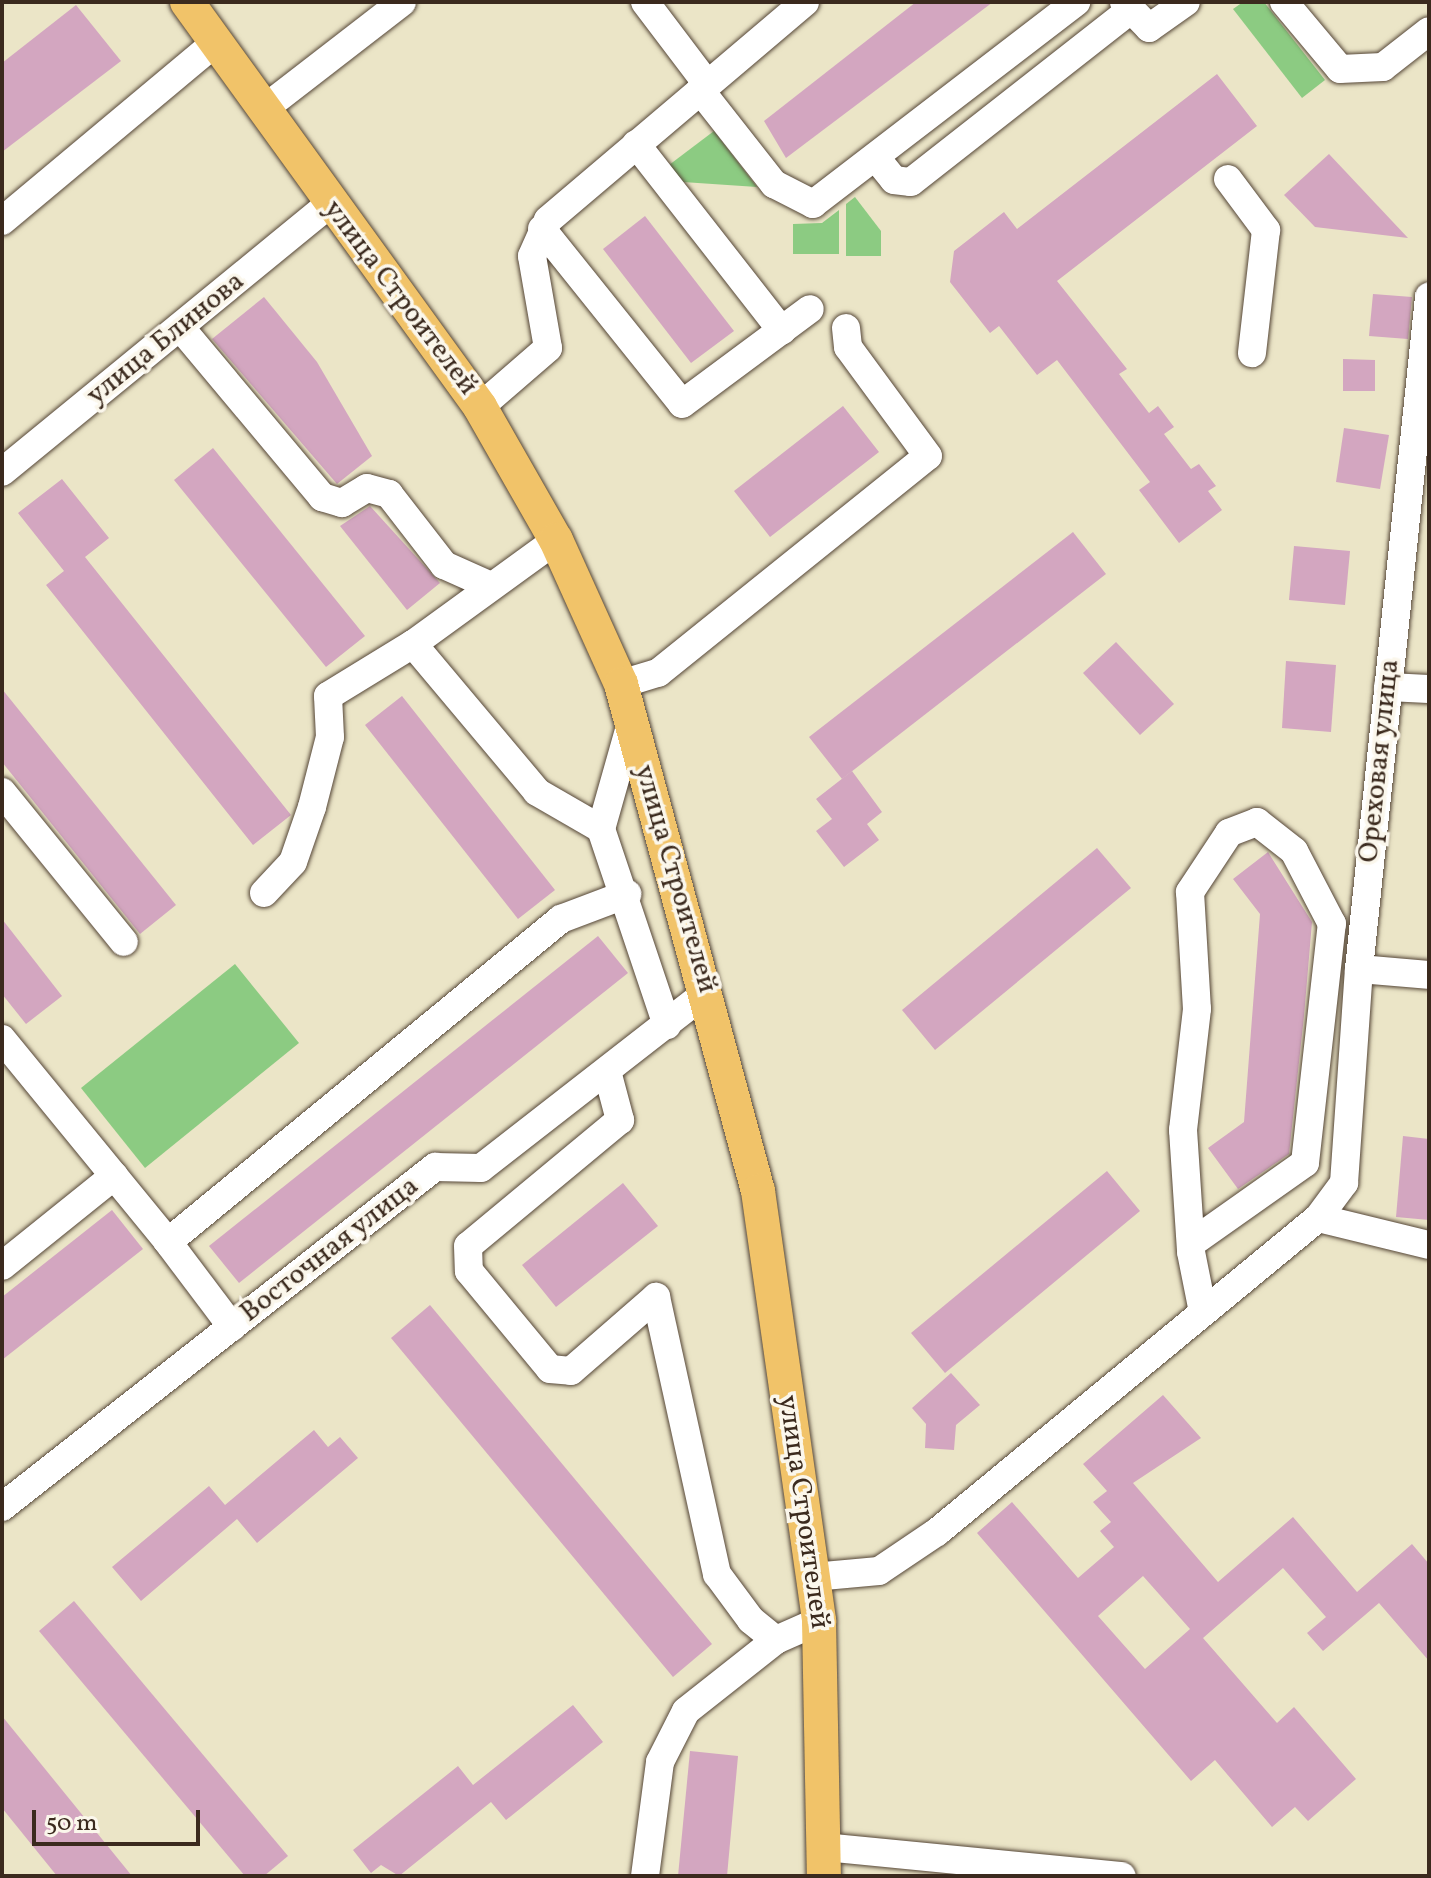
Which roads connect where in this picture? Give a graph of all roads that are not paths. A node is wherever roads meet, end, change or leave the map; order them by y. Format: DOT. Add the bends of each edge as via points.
graph roads {
  1 [pos="187,2"];
  2 [pos="402,2"];
  3 [pos="645,2"];
  4 [pos="805,2"];
  5 [pos="1076,2"];
  6 [pos="1186,2"];
  7 [pos="1284,2"];
  8 [pos="1127,6"];
  9 [pos="1429,31"];
  10 [pos="217,41"];
  11 [pos="704,87"];
  12 [pos="265,108"];
  13 [pos="636,144"];
  14 [pos="877,159"];
  15 [pos="1228,179"];
  16 [pos="329,204"];
  17 [pos="2,221"];
  18 [pos="542,229"];
  19 [pos="1429,297"];
  20 [pos="810,309"];
  21 [pos="180,327"];
  22 [pos="846,328"];
  23 [pos="782,331"];
  24 [pos="1252,353"];
  25 [pos="480,407"];
  26 [pos="8,458"];
  27 [pos="556,540"];
  28 [pos="489,585"];
  29 [pos="413,644"];
  30 [pos="621,684"];
  31 [pos="1388,687"];
  32 [pos="1429,689"];
  33 [pos="631,723"];
  34 [pos="2,792"];
  35 [pos="601,829"];
  36 [pos="264,893"];
  37 [pos="627,894"];
  38 [pos="124,942"];
  39 [pos="1359,969"];
  40 [pos="1429,975"];
  41 [pos="707,992"];
  42 [pos="667,1025"];
  43 [pos="2,1039"];
  44 [pos="607,1071"];
  45 [pos="114,1176"];
  46 [pos="1318,1218"];
  47 [pos="168,1242"];
  48 [pos="1193,1242"];
  49 [pos="1429,1245"];
  50 [pos="2,1266"];
  51 [pos="1202,1307"];
  52 [pos="232,1327"];
  53 [pos="2,1507"];
  54 [pos="813,1577"];
  55 [pos="819,1621"];
  56 [pos="776,1640"];
  57 [pos="824,1862"];
  58 [pos="966,1869"];
  59 [pos="645,1876"];
  60 [pos="1122,1876"];
  1 -- 10 [label="main road, улица Строителей"];
  2 -- 12 [label="street"];
  3 -- 11 [label="street"];
  4 -- 11 [label="street"];
  5 -- 14 [label="street"];
  6 -- 8 [label="street" via="1149,28"];
  7 -- 9 [label="street" via="1340,69 1383,67"];
  8 -- 14 [label="street" via="911,182 894,180"];
  10 -- 12 [label="main road, улица Строителей"];
  10 -- 17 [label="street"];
  11 -- 13 [label="street"];
  11 -- 14 [label="street" via="774,184 799,202 825,200"];
  12 -- 16 [label="main road, улица Строителей"];
  13 -- 18 [label="street"];
  13 -- 23 [label="street"];
  15 -- 24 [label="street" via="1266,230"];
  16 -- 21 [label="street, улица Блинова"];
  16 -- 25 [label="main road, улица Строителей"];
  18 -- 23 [label="street" via="682,404"];
  18 -- 25 [label="street" via="532,256 548,348"];
  19 -- 31 [label="street, Ореховая улица"];
  20 -- 23 [label="street"];
  21 -- 26 [label="street, улица Блинова"];
  21 -- 28 [label="street" via="322,497 342,503 367,488 389,494 444,565"];
  22 -- 30 [label="street" via="848,347 928,456 658,673"];
  25 -- 27 [label="main road, улица Строителей"];
  27 -- 28 [label="street"];
  27 -- 30 [label="main road, улица Строителей"];
  28 -- 29 [label="street"];
  29 -- 35 [label="street" via="537,792"];
  29 -- 36 [label="street" via="328,696 330,737 312,807 293,862"];
  30 -- 33 [label="main road, улица Строителей"];
  31 -- 32 [label="street"];
  31 -- 39 [label="street, Ореховая улица"];
  33 -- 35 [label="street"];
  33 -- 41 [label="main road, улица Строителей"];
  34 -- 38 [label="street"];
  35 -- 37 [label="street"];
  37 -- 42 [label="street"];
  37 -- 47 [label="street" via="561,919"];
  39 -- 40 [label="street"];
  39 -- 46 [label="street, Ореховая улица" via="1344,1183"];
  41 -- 42 [label="street, Восточная улица"];
  41 -- 54 [label="main road, улица Строителей" via="758,1191"];
  42 -- 44 [label="street, Восточная улица"];
  43 -- 45 [label="street"];
  44 -- 52 [label="street, Восточная улица" via="481,1168 435,1167"];
  44 -- 56 [label="street" via="620,1120 468,1246 469,1271 550,1369 571,1371 656,1297 717,1574 751,1620"];
  45 -- 47 [label="street"];
  45 -- 50 [label="street"];
  46 -- 49 [label="street"];
  46 -- 51 [label="street, Ореховая улица"];
  47 -- 52 [label="street"];
  48 -- 48 [label="street" via="1183,1130 1197,1009 1190,892 1229,833 1257,822 1294,851 1332,924 1305,1163"];
  48 -- 51 [label="street"];
  51 -- 54 [label="street, Ореховая улица" via="937,1532 879,1571"];
  52 -- 53 [label="street, Восточная улица"];
  54 -- 55 [label="main road, улица Строителей"];
  55 -- 56 [label="street"];
  55 -- 57 [label="main road, улица Строителей"];
  56 -- 59 [label="street" via="686,1711 660,1762"];
  57 -- 58 [label="street"];
  58 -- 60 [label="street"];
}
